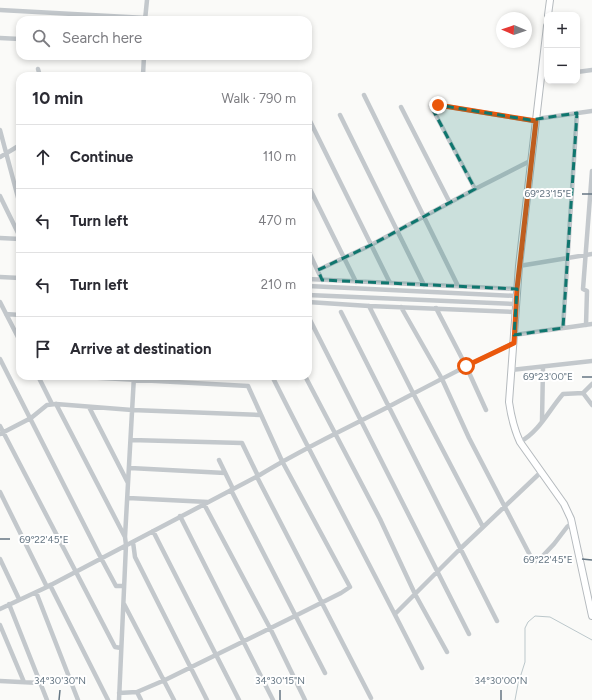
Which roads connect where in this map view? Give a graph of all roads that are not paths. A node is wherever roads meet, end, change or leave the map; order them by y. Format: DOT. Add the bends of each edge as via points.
graph roads {
  1 [pos="147,0"];
  2 [pos="550,0"];
  3 [pos="0,10"];
  4 [pos="548,12"];
  5 [pos="97,16"];
  6 [pos="146,16"];
  7 [pos="0,38"];
  8 [pos="16,39"];
  9 [pos="144,60"];
  10 [pos="38,69"];
  11 [pos="592,70"];
  12 [pos="39,72"];
  13 [pos="142,72"];
  14 [pos="580,72"];
  15 [pos="544,77"];
  16 [pos="364,96"];
  17 [pos="402,107"];
  18 [pos="592,111"];
  19 [pos="577,113"];
  20 [pos="340,115"];
  21 [pos="536,120"];
  22 [pos="312,125"];
  23 [pos="0,130"];
  24 [pos="16,147"];
  25 [pos="7,153"];
  26 [pos="0,157"];
  27 [pos="530,161"];
  28 [pos="592,171"];
  29 [pos="16,189"];
  30 [pos="475,189"];
  31 [pos="312,194"];
  32 [pos="0,196"];
  33 [pos="450,203"];
  34 [pos="423,217"];
  35 [pos="16,230"];
  36 [pos="398,232"];
  37 [pos="0,238"];
  38 [pos="16,238"];
  39 [pos="371,245"];
  40 [pos="592,254"];
  41 [pos="586,255"];
  42 [pos="312,258"];
  43 [pos="344,258"];
  44 [pos="568,258"];
  45 [pos="519,266"];
  46 [pos="318,270"];
  47 [pos="0,277"];
  48 [pos="16,278"];
  49 [pos="312,279"];
  50 [pos="322,280"];
  51 [pos="356,282"];
  52 [pos="390,283"];
  53 [pos="424,285"];
  54 [pos="312,286"];
  55 [pos="458,286"];
  56 [pos="517,293"];
  57 [pos="312,295"];
  58 [pos="0,302"];
  59 [pos="312,302"];
  60 [pos="516,304"];
  61 [pos="369,306"];
  62 [pos="401,307"];
  63 [pos="436,308"];
  64 [pos="341,312"];
  65 [pos="516,312"];
  66 [pos="6,314"];
  67 [pos="16,315"];
  68 [pos="312,324"];
  69 [pos="592,324"];
  70 [pos="586,325"];
  71 [pos="563,328"];
  72 [pos="16,333"];
  73 [pos="514,335"];
  74 [pos="514,343"];
  75 [pos="0,359"];
  76 [pos="592,361"];
  77 [pos="466,366"];
  78 [pos="543,367"];
  79 [pos="511,370"];
  80 [pos="442,379"];
  81 [pos="40,380"];
  82 [pos="134,380"];
  83 [pos="162,380"];
  84 [pos="274,380"];
  85 [pos="307,380"];
  86 [pos="592,384"];
  87 [pos="413,393"];
  88 [pos="583,393"];
  89 [pos="54,404"];
  90 [pos="592,405"];
  91 [pos="89,407"];
  92 [pos="388,407"];
  93 [pos="132,410"];
  94 [pos="486,410"];
  95 [pos="260,415"];
  96 [pos="31,418"];
  97 [pos="361,420"];
  98 [pos="542,421"];
  99 [pos="0,426"];
  100 [pos="1,433"];
  101 [pos="335,433"];
  102 [pos="131,440"];
  103 [pos="520,442"];
  104 [pos="308,448"];
  105 [pos="219,460"];
  106 [pos="282,461"];
  107 [pos="130,468"];
  108 [pos="541,472"];
  109 [pos="225,473"];
  110 [pos="257,476"];
  111 [pos="129,484"];
  112 [pos="232,489"];
  113 [pos="0,492"];
  114 [pos="128,498"];
  115 [pos="206,503"];
  116 [pos="505,506"];
  117 [pos="180,516"];
  118 [pos="572,523"];
  119 [pos="484,527"];
  120 [pos="153,531"];
  121 [pos="125,537"];
  122 [pos="133,542"];
  123 [pos="126,545"];
  124 [pos="460,549"];
  125 [pos="101,558"];
  126 [pos="0,559"];
  127 [pos="438,571"];
  128 [pos="75,572"];
  129 [pos="48,586"];
  130 [pos="124,586"];
  131 [pos="36,592"];
  132 [pos="416,594"];
  133 [pos="19,599"];
  134 [pos="124,602"];
  135 [pos="322,602"];
  136 [pos="10,604"];
  137 [pos="0,609"];
  138 [pos="395,614"];
  139 [pos="295,616"];
  140 [pos="592,616"];
  141 [pos="497,622"];
  142 [pos="0,625"];
  143 [pos="270,628"];
  144 [pos="469,634"];
  145 [pos="243,641"];
  146 [pos="122,648"];
  147 [pos="447,652"];
  148 [pos="216,655"];
  149 [pos="191,667"];
  150 [pos="422,668"];
  151 [pos="325,673"];
  152 [pos="165,680"];
  153 [pos="0,681"];
  154 [pos="24,682"];
  155 [pos="40,683"];
  156 [pos="138,692"];
  157 [pos="119,693"];
  158 [pos="371,698"];
  159 [pos="47,700"];
  160 [pos="78,700"];
  161 [pos="108,700"];
  162 [pos="119,700"];
  163 [pos="141,700"];
  164 [pos="174,700"];
  165 [pos="207,700"];
  166 [pos="239,700"];
  167 [pos="273,700"];
  168 [pos="305,700"];
  1 -- 6 [label="street"];
  2 -- 4 [label="main road"];
  3 -- 5 [label="street"];
  7 -- 8 [label="street"];
  9 -- 13 [label="street"];
  10 -- 12 [label="street"];
  11 -- 14 [label="street"];
  15 -- 21 [label="main road"];
  16 -- 34 [label="street"];
  17 -- 33 [label="street"];
  18 -- 19 [label="street"];
  19 -- 21 [label="street"];
  19 -- 44 [label="street"];
  20 -- 36 [label="street"];
  21 -- 27 [label="main road"];
  21 -- 30 [label="street" via="433,104 431,106"];
  22 -- 39 [label="street"];
  23 -- 25 [label="street"];
  24 -- 25 [label="street"];
  25 -- 26 [label="street"];
  25 -- 29 [label="street"];
  27 -- 30 [label="street"];
  27 -- 45 [label="main road"];
  28 -- 41 [label="street"];
  30 -- 33 [label="street"];
  31 -- 43 [label="street"];
  32 -- 35 [label="street"];
  33 -- 34 [label="street"];
  34 -- 36 [label="street"];
  34 -- 55 [label="street"];
  36 -- 39 [label="street"];
  36 -- 53 [label="street"];
  37 -- 38 [label="street"];
  39 -- 43 [label="street"];
  39 -- 52 [label="street"];
  40 -- 41 [label="street"];
  41 -- 44 [label="street"];
  41 -- 70 [label="street"];
  42 -- 46 [label="street"];
  43 -- 46 [label="street"];
  43 -- 51 [label="street"];
  44 -- 45 [label="street"];
  44 -- 71 [label="street"];
  45 -- 56 [label="main road"];
  46 -- 50 [label="street"];
  47 -- 48 [label="street"];
  49 -- 50 [label="street"];
  50 -- 51 [label="street"];
  51 -- 52 [label="street"];
  52 -- 53 [label="street"];
  53 -- 55 [label="street"];
  54 -- 56 [label="street"];
  55 -- 56 [label="street"];
  56 -- 60 [label="main road"];
  57 -- 60 [label="street"];
  58 -- 66 [label="street"];
  59 -- 61 [label="street"];
  60 -- 65 [label="main road"];
  61 -- 62 [label="street"];
  61 -- 87 [label="street"];
  62 -- 63 [label="street"];
  62 -- 80 [label="street"];
  63 -- 65 [label="street"];
  63 -- 77 [label="street"];
  64 -- 92 [label="street"];
  65 -- 73 [label="main road"];
  66 -- 67 [label="street"];
  66 -- 72 [label="street"];
  68 -- 97 [label="street"];
  69 -- 70 [label="street"];
  70 -- 71 [label="street"];
  71 -- 73 [label="street"];
  73 -- 74 [label="main road"];
  74 -- 77 [label="street"];
  74 -- 79 [label="main road"];
  75 -- 96 [label="street"];
  76 -- 78 [label="street"];
  77 -- 80 [label="street"];
  77 -- 94 [label="street"];
  78 -- 79 [label="street"];
  78 -- 98 [label="street"];
  79 -- 103 [label="main road" via="509,402 511,417"];
  80 -- 87 [label="street"];
  80 -- 116 [label="street" via="468,438"];
  81 -- 89 [label="street"];
  82 -- 93 [label="street"];
  83 -- 95 [label="street" via="248,386"];
  84 -- 104 [label="street"];
  85 -- 101 [label="street"];
  86 -- 88 [label="street"];
  87 -- 92 [label="street"];
  87 -- 119 [label="street"];
  88 -- 90 [label="street"];
  88 -- 98 [label="street" via="563,394"];
  89 -- 91 [label="street"];
  89 -- 96 [label="street" via="47,405"];
  89 -- 121 [label="street"];
  91 -- 93 [label="street"];
  91 -- 111 [label="street"];
  92 -- 97 [label="street"];
  92 -- 124 [label="street"];
  93 -- 95 [label="street"];
  93 -- 102 [label="street"];
  95 -- 106 [label="street"];
  96 -- 100 [label="street"];
  96 -- 125 [label="street"];
  97 -- 101 [label="street"];
  97 -- 127 [label="street"];
  98 -- 103 [label="street"];
  99 -- 100 [label="street"];
  100 -- 128 [label="street"];
  101 -- 104 [label="street"];
  101 -- 132 [label="street"];
  102 -- 107 [label="street"];
  102 -- 110 [label="street" via="242,443"];
  103 -- 108 [label="main road"];
  104 -- 106 [label="street"];
  104 -- 138 [label="street"];
  105 -- 109 [label="street"];
  106 -- 110 [label="street"];
  106 -- 135 [label="street" via="350,587"];
  107 -- 109 [label="street"];
  107 -- 111 [label="street"];
  108 -- 116 [label="street"];
  108 -- 118 [label="main road" via="564,504"];
  109 -- 112 [label="street"];
  110 -- 112 [label="street"];
  110 -- 135 [label="street"];
  111 -- 114 [label="street"];
  112 -- 115 [label="street"];
  112 -- 139 [label="street"];
  113 -- 129 [label="street"];
  114 -- 115 [label="street"];
  114 -- 121 [label="street"];
  115 -- 117 [label="street"];
  115 -- 143 [label="street"];
  116 -- 118 [label="street" via="533,561 538,561"];
  116 -- 119 [label="street"];
  117 -- 120 [label="street"];
  117 -- 145 [label="street"];
  118 -- 140 [label="main road"];
  119 -- 124 [label="street"];
  120 -- 122 [label="street"];
  120 -- 148 [label="street"];
  121 -- 123 [label="street"];
  122 -- 123 [label="street"];
  122 -- 149 [label="street" via="135,557"];
  123 -- 125 [label="street"];
  123 -- 130 [label="street"];
  124 -- 127 [label="street"];
  124 -- 141 [label="street"];
  125 -- 128 [label="street"];
  125 -- 130 [label="street" via="116,586"];
  126 -- 133 [label="street"];
  127 -- 132 [label="street"];
  127 -- 144 [label="street"];
  128 -- 129 [label="street"];
  128 -- 146 [label="street" via="115,647"];
  129 -- 131 [label="street"];
  129 -- 161 [label="street"];
  130 -- 134 [label="street"];
  131 -- 133 [label="street"];
  131 -- 160 [label="street"];
  132 -- 138 [label="street"];
  132 -- 147 [label="street"];
  133 -- 136 [label="street"];
  134 -- 146 [label="street"];
  134 -- 152 [label="street"];
  135 -- 139 [label="street"];
  135 -- 158 [label="street"];
  136 -- 137 [label="street"];
  136 -- 155 [label="street"];
  138 -- 150 [label="street"];
  139 -- 143 [label="street"];
  139 -- 151 [label="street"];
  142 -- 154 [label="street"];
  143 -- 145 [label="street"];
  143 -- 168 [label="street"];
  145 -- 148 [label="street"];
  145 -- 167 [label="street"];
  146 -- 157 [label="street"];
  148 -- 149 [label="street"];
  148 -- 166 [label="street"];
  149 -- 152 [label="street"];
  149 -- 165 [label="street"];
  152 -- 156 [label="street"];
  152 -- 164 [label="street"];
  153 -- 154 [label="street"];
  154 -- 155 [label="street"];
  155 -- 159 [label="street"];
  156 -- 157 [label="street"];
  156 -- 163 [label="street"];
  157 -- 162 [label="street"];
}
